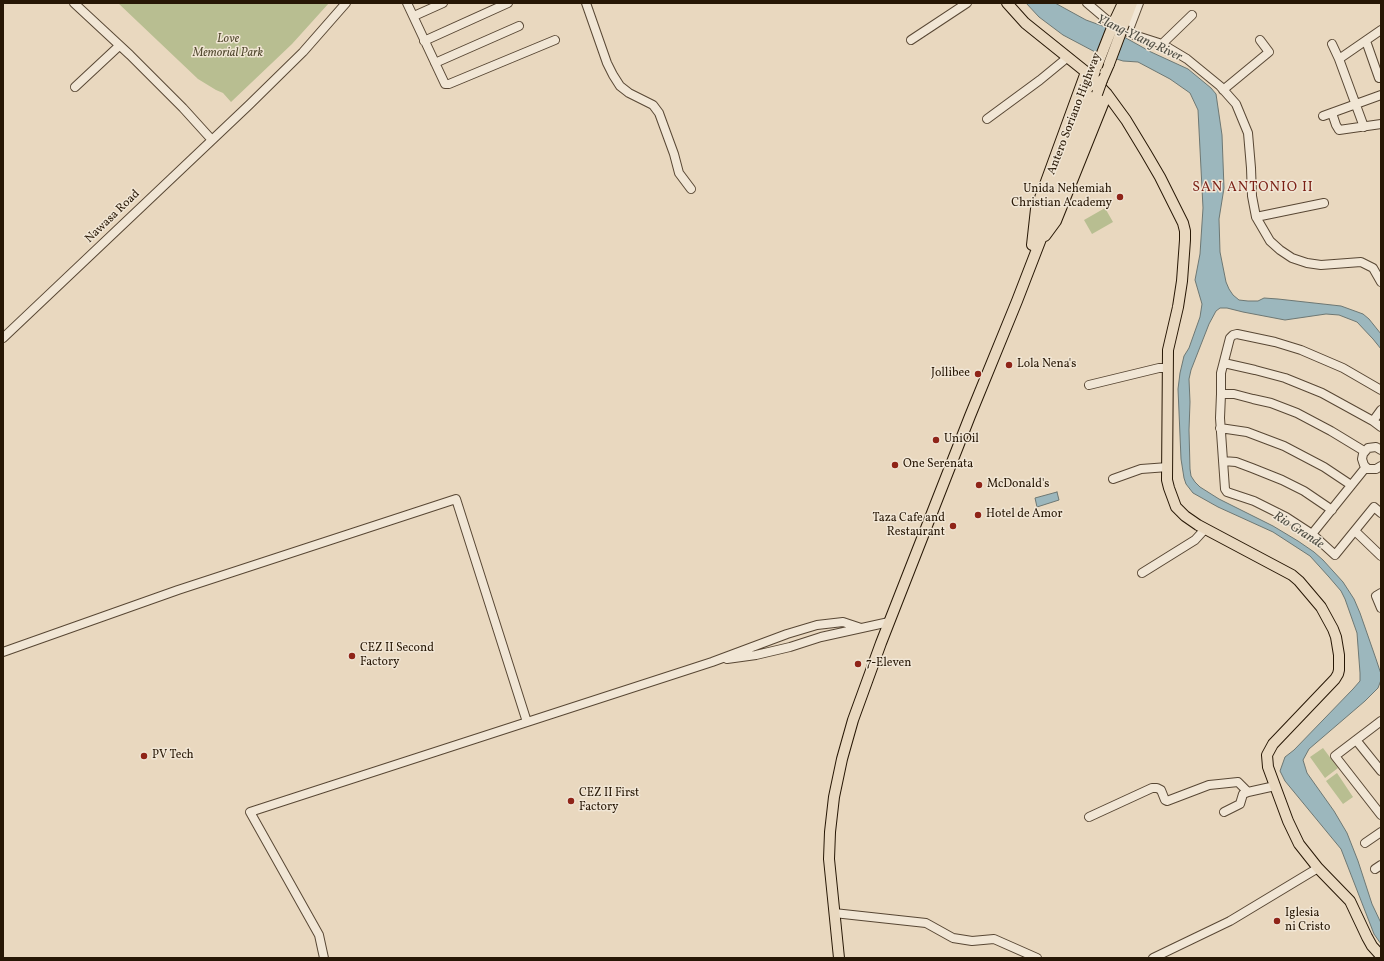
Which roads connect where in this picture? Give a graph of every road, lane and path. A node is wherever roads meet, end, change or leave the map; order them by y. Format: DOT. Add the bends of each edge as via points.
graph roads {
  1 [pos="74,3"];
  2 [pos="346,3"];
  3 [pos="407,3"];
  4 [pos="443,3"];
  5 [pos="508,3"];
  6 [pos="586,3"];
  7 [pos="967,3"];
  8 [pos="1007,3"];
  9 [pos="1087,3"];
  10 [pos="1123,3"];
  11 [pos="1132,3"];
  12 [pos="1139,3"];
  13 [pos="1192,15"];
  14 [pos="414,16"];
  15 [pos="1122,25"];
  16 [pos="519,26"];
  17 [pos="1381,30"];
  18 [pos="424,40"];
  19 [pos="555,40"];
  20 [pos="911,40"];
  21 [pos="1260,40"];
  22 [pos="1366,41"];
  23 [pos="1162,44"];
  24 [pos="1332,44"];
  25 [pos="119,46"];
  26 [pos="1068,57"];
  27 [pos="1339,59"];
  28 [pos="434,62"];
  29 [pos="1378,62"];
  30 [pos="1093,70"];
  31 [pos="1379,78"];
  32 [pos="74,87"];
  33 [pos="1223,90"];
  34 [pos="1102,94"];
  35 [pos="1381,95"];
  36 [pos="1356,103"];
  37 [pos="1332,113"];
  38 [pos="1323,116"];
  39 [pos="986,119"];
  40 [pos="1381,124"];
  41 [pos="1364,127"];
  42 [pos="212,140"];
  43 [pos="691,189"];
  44 [pos="1324,203"];
  45 [pos="1256,217"];
  46 [pos="1034,246"];
  47 [pos="1380,278"];
  48 [pos="3,338"];
  49 [pos="1224,363"];
  50 [pos="1168,368"];
  51 [pos="1090,385"];
  52 [pos="1381,390"];
  53 [pos="1221,394"];
  54 [pos="1381,410"];
  55 [pos="1373,421"];
  56 [pos="1381,427"];
  57 [pos="1220,428"];
  58 [pos="1381,449"];
  59 [pos="1364,451"];
  60 [pos="1223,461"];
  61 [pos="1381,466"];
  62 [pos="1168,467"];
  63 [pos="1366,467"];
  64 [pos="1113,479"];
  65 [pos="1351,485"];
  66 [pos="1332,510"];
  67 [pos="1381,513"];
  68 [pos="1205,529"];
  69 [pos="1355,531"];
  70 [pos="1312,534"];
  71 [pos="1381,556"];
  72 [pos="1142,574"];
  73 [pos="1379,594"];
  74 [pos="1381,608"];
  75 [pos="889,622"];
  76 [pos="861,628"];
  77 [pos="3,652"];
  78 [pos="712,662"];
  79 [pos="527,722"];
  80 [pos="1380,724"];
  81 [pos="1356,740"];
  82 [pos="1381,772"];
  83 [pos="1275,786"];
  84 [pos="1248,792"];
  85 [pos="1224,812"];
  86 [pos="1381,815"];
  87 [pos="1089,817"];
  88 [pos="1381,832"];
  89 [pos="1365,843"];
  90 [pos="1318,868"];
  91 [pos="834,913"];
  92 [pos="1381,956"];
  93 [pos="324,958"];
  94 [pos="839,958"];
  95 [pos="1037,958"];
  96 [pos="1153,958"];
  1 -- 25 [label="street"];
  2 -- 42 [label="street, Nawasa Road" via="303,52"];
  3 -- 14 [label="street"];
  4 -- 14 [label="street"];
  5 -- 18 [label="street"];
  6 -- 43 [label="street" via="613,75 620,86 653,105 659,113 679,173"];
  7 -- 20 [label="street"];
  8 -- 26 [label="main road" via="1025,23"];
  9 -- 15 [label="street" via="1107,20"];
  10 -- 15 [label="main road, Antero Soriano Highway"];
  11 -- 15 [label="main road, Antero Soriano Highway"];
  12 -- 15 [label="street"];
  13 -- 23 [label="street"];
  14 -- 18 [label="street"];
  15 -- 23 [label="street" via="1134,35"];
  15 -- 30 [label="main road, Antero Soriano Highway, bridge"];
  15 -- 34 [label="main road, Antero Soriano Highway, bridge" via="1102,80"];
  16 -- 28 [label="street"];
  17 -- 22 [label="street"];
  18 -- 28 [label="street"];
  19 -- 28 [label="street" via="449,84 444,82"];
  21 -- 33 [label="street" via="1269,52"];
  22 -- 27 [label="street"];
  22 -- 29 [label="street"];
  23 -- 33 [label="street" via="1187,59"];
  24 -- 27 [label="street"];
  25 -- 32 [label="street"];
  25 -- 42 [label="street"];
  26 -- 30 [label="main road"];
  26 -- 39 [label="street"];
  27 -- 36 [label="street"];
  29 -- 31 [label="street"];
  30 -- 34 [label="main road"];
  30 -- 46 [label="main road, Antero Soriano Highway, bridge" via="1090,86"];
  30 -- 46 [label="main road" via="1036,209"];
  33 -- 45 [label="street" via="1236,104 1248,133"];
  34 -- 46 [label="main road, Antero Soriano Highway"];
  34 -- 50 [label="main road" via="1126,120 1160,176 1185,231 1182,281 1168,347"];
  35 -- 36 [label="street"];
  36 -- 37 [label="street"];
  36 -- 41 [label="street"];
  37 -- 38 [label="street"];
  37 -- 41 [label="street" via="1339,130"];
  40 -- 41 [label="street"];
  42 -- 48 [label="street, Nawasa Road"];
  44 -- 45 [label="street"];
  45 -- 47 [label="street" via="1270,241 1292,258 1321,265 1361,262 1373,268"];
  46 -- 75 [label="main road, Antero Soriano Highway" via="1017,301"];
  49 -- 52 [label="street" via="1230,338 1237,334 1301,350 1342,368"];
  49 -- 53 [label="street" via="1221,373"];
  49 -- 55 [label="street" via="1285,378 1322,393"];
  50 -- 51 [label="street"];
  50 -- 62 [label="main road"];
  53 -- 57 [label="street"];
  53 -- 59 [label="street" via="1234,394 1271,403 1297,413"];
  54 -- 55 [label="street"];
  55 -- 56 [label="street"];
  57 -- 60 [label="street"];
  57 -- 65 [label="street" via="1248,432 1284,446 1324,466"];
  58 -- 59 [label="street" via="1373,447"];
  59 -- 63 [label="street" via="1362,461"];
  60 -- 66 [label="street" via="1236,462 1282,480"];
  60 -- 70 [label="street" via="1226,492 1272,509"];
  61 -- 63 [label="street" via="1374,470"];
  62 -- 64 [label="street" via="1141,469"];
  62 -- 68 [label="main road" via="1169,488 1176,507"];
  63 -- 65 [label="street"];
  65 -- 66 [label="street"];
  66 -- 70 [label="street"];
  67 -- 69 [label="street" via="1374,507"];
  68 -- 72 [label="street" via="1195,540"];
  68 -- 83 [label="main road" via="1292,575 1321,607 1336,637 1339,670 1335,679 1269,749 1268,767"];
  69 -- 70 [label="street" via="1335,555"];
  69 -- 71 [label="street"];
  73 -- 74 [label="street"];
  75 -- 76 [label="street"];
  75 -- 91 [label="main road, Antero Soriano Highway" via="853,720 834,797 829,859"];
  76 -- 78 [label="street" via="756,655"];
  76 -- 78 [label="street" via="843,622 817,625"];
  77 -- 79 [label="street" via="178,590 456,500"];
  78 -- 79 [label="street"];
  79 -- 93 [label="street" via="250,812 319,935"];
  80 -- 81 [label="street"];
  81 -- 82 [label="street"];
  81 -- 86 [label="street" via="1335,756"];
  83 -- 84 [label="street"];
  83 -- 90 [label="main road" via="1294,836"];
  84 -- 85 [label="street" via="1243,794 1240,804"];
  84 -- 87 [label="street" via="1238,782 1209,785 1167,801 1161,790 1152,788"];
  88 -- 89 [label="street"];
  90 -- 92 [label="main road" via="1350,901 1372,946"];
  90 -- 96 [label="street" via="1230,921"];
  91 -- 94 [label="main road, Antero Soriano Highway"];
  91 -- 95 [label="street" via="926,923 953,938 972,941 994,940"];
}
